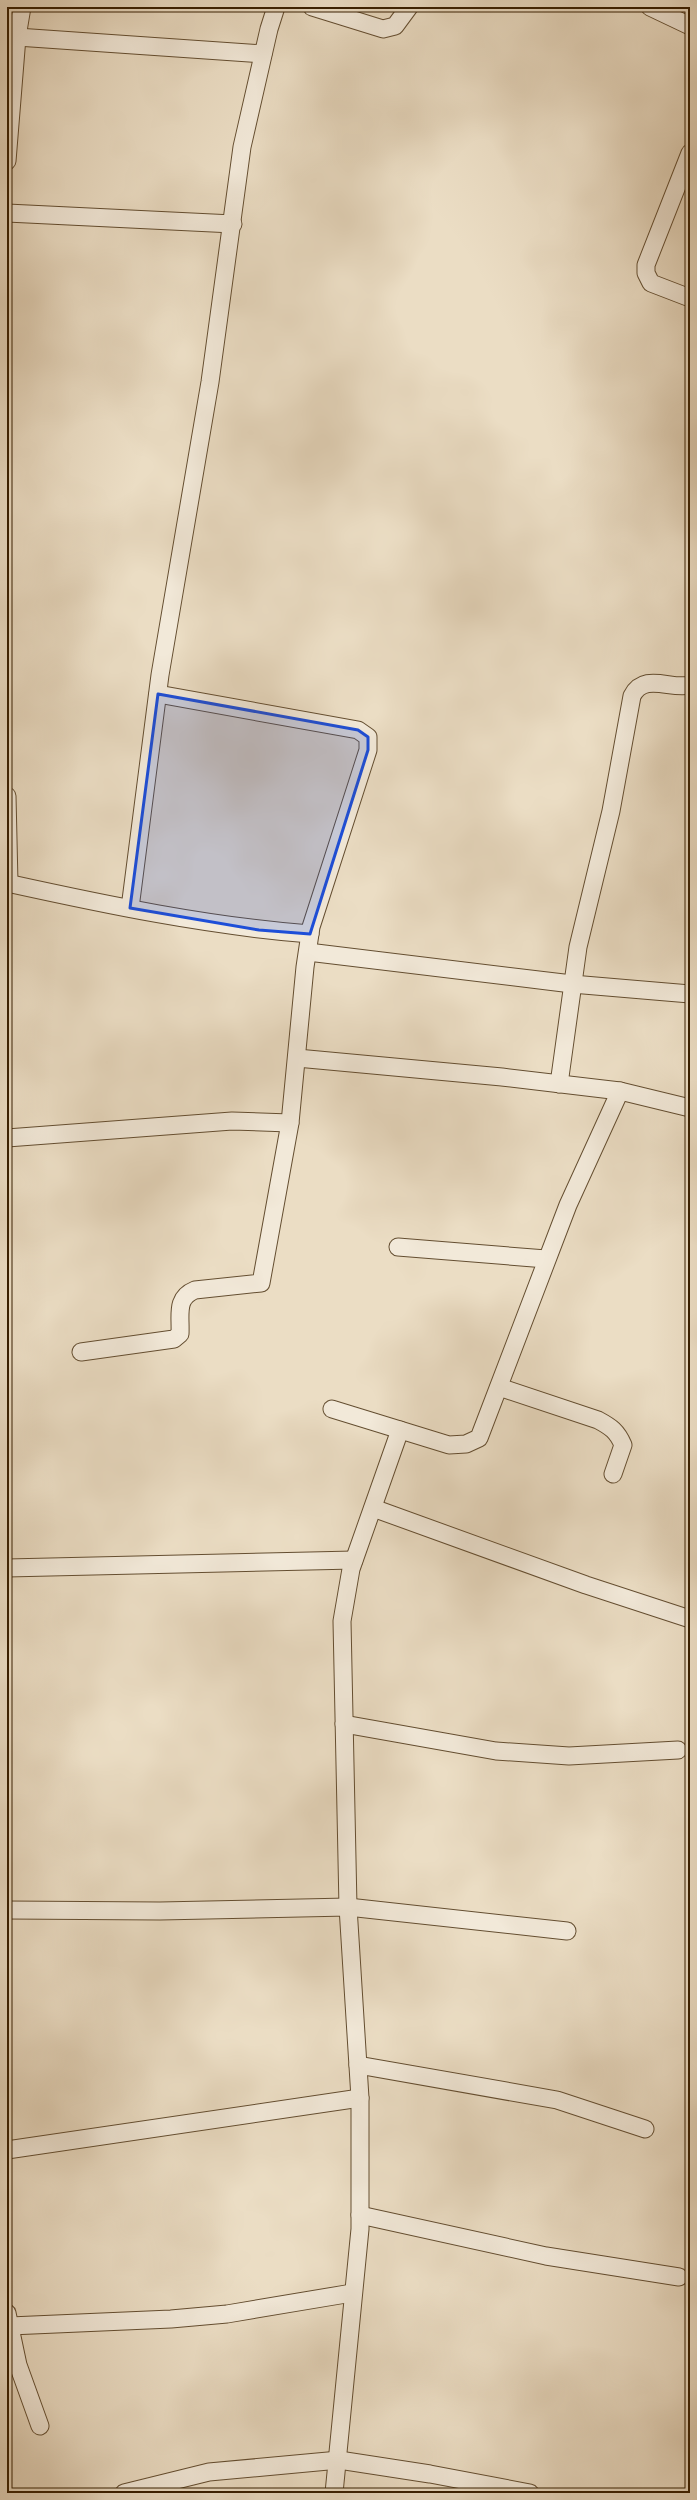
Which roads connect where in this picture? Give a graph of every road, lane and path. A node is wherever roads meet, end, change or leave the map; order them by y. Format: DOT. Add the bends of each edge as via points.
graph roads {
  1 [pos="22,7"];
  2 [pos="276,7"];
  3 [pos="312,7"];
  4 [pos="409,7"];
  5 [pos="650,7"];
  6 [pos="690,26"];
  7 [pos="17,37"];
  8 [pos="263,54"];
  9 [pos="690,153"];
  10 [pos="7,161"];
  11 [pos="7,213"];
  12 [pos="233,224"];
  13 [pos="690,298"];
  14 [pos="690,685"];
  15 [pos="158,694"];
  16 [pos="7,796"];
  17 [pos="8,884"];
  18 [pos="130,908"];
  19 [pos="310,934"];
  20 [pos="308,952"];
  21 [pos="572,984"];
  22 [pos="690,994"];
  23 [pos="297,1058"];
  24 [pos="559,1084"];
  25 [pos="620,1091"];
  26 [pos="690,1108"];
  27 [pos="290,1123"];
  28 [pos="7,1138"];
  29 [pos="398,1247"];
  30 [pos="546,1259"];
  31 [pos="81,1352"];
  32 [pos="499,1387"];
  33 [pos="332,1409"];
  34 [pos="400,1430"];
  35 [pos="612,1474"];
  36 [pos="372,1508"];
  37 [pos="354,1560"];
  38 [pos="7,1568"];
  39 [pos="690,1619"];
  40 [pos="344,1724"];
  41 [pos="678,1750"];
  42 [pos="348,1907"];
  43 [pos="7,1910"];
  44 [pos="567,1931"];
  45 [pos="358,2065"];
  46 [pos="360,2098"];
  47 [pos="645,2129"];
  48 [pos="7,2150"];
  49 [pos="360,2215"];
  50 [pos="679,2277"];
  51 [pos="352,2293"];
  52 [pos="8,2320"];
  53 [pos="12,2364"];
  54 [pos="40,2426"];
  55 [pos="339,2460"];
  56 [pos="124,2493"];
  57 [pos="334,2493"];
  58 [pos="530,2493"];
  1 -- 7 [label="street"];
  2 -- 8 [label="street"];
  3 -- 4 [label="street" via="383,29 395,26"];
  5 -- 6 [label="street"];
  7 -- 8 [label="street"];
  7 -- 10 [label="street"];
  8 -- 12 [label="street" via="242,146"];
  9 -- 13 [label="street" via="646,265 646,273 651,283"];
  11 -- 12 [label="street"];
  12 -- 15 [label="street"];
  14 -- 21 [label="street" via="653,682 642,685 632,696 611,811 586,910"];
  15 -- 18 [label="street"];
  15 -- 19 [label="street" via="358,730 368,737 368,750"];
  16 -- 17 [label="street"];
  17 -- 18 [label="street"];
  18 -- 19 [label="street" via="259,930"];
  19 -- 20 [label="street"];
  20 -- 21 [label="street"];
  20 -- 23 [label="street"];
  21 -- 22 [label="street"];
  21 -- 24 [label="street"];
  23 -- 24 [label="street"];
  23 -- 27 [label="street"];
  24 -- 25 [label="street"];
  25 -- 26 [label="street"];
  25 -- 30 [label="street"];
  27 -- 28 [label="street" via="232,1121"];
  27 -- 31 [label="street" via="261,1283 195,1290 185,1294 181,1300 180,1334 174,1339"];
  29 -- 30 [label="street"];
  30 -- 32 [label="street"];
  32 -- 34 [label="street" via="482,1433 472,1442 449,1445"];
  32 -- 35 [label="street" via="598,1420 614,1429 623,1445"];
  33 -- 34 [label="street"];
  34 -- 36 [label="street"];
  36 -- 37 [label="street"];
  36 -- 39 [label="street" via="586,1585"];
  37 -- 38 [label="street"];
  37 -- 40 [label="street" via="342,1621"];
  40 -- 41 [label="street" via="496,1751 569,1756"];
  40 -- 42 [label="street"];
  42 -- 43 [label="street" via="160,1911"];
  42 -- 44 [label="street"];
  42 -- 45 [label="street"];
  45 -- 46 [label="street"];
  45 -- 47 [label="street" via="557,2100"];
  46 -- 48 [label="street"];
  46 -- 49 [label="street"];
  49 -- 50 [label="street" via="546,2256"];
  49 -- 51 [label="street"];
  51 -- 52 [label="street" via="227,2314 171,2319"];
  51 -- 55 [label="street"];
  52 -- 53 [label="street"];
  53 -- 54 [label="street"];
  55 -- 56 [label="street" via="209,2472"];
  55 -- 57 [label="street"];
  55 -- 58 [label="street"];
}
